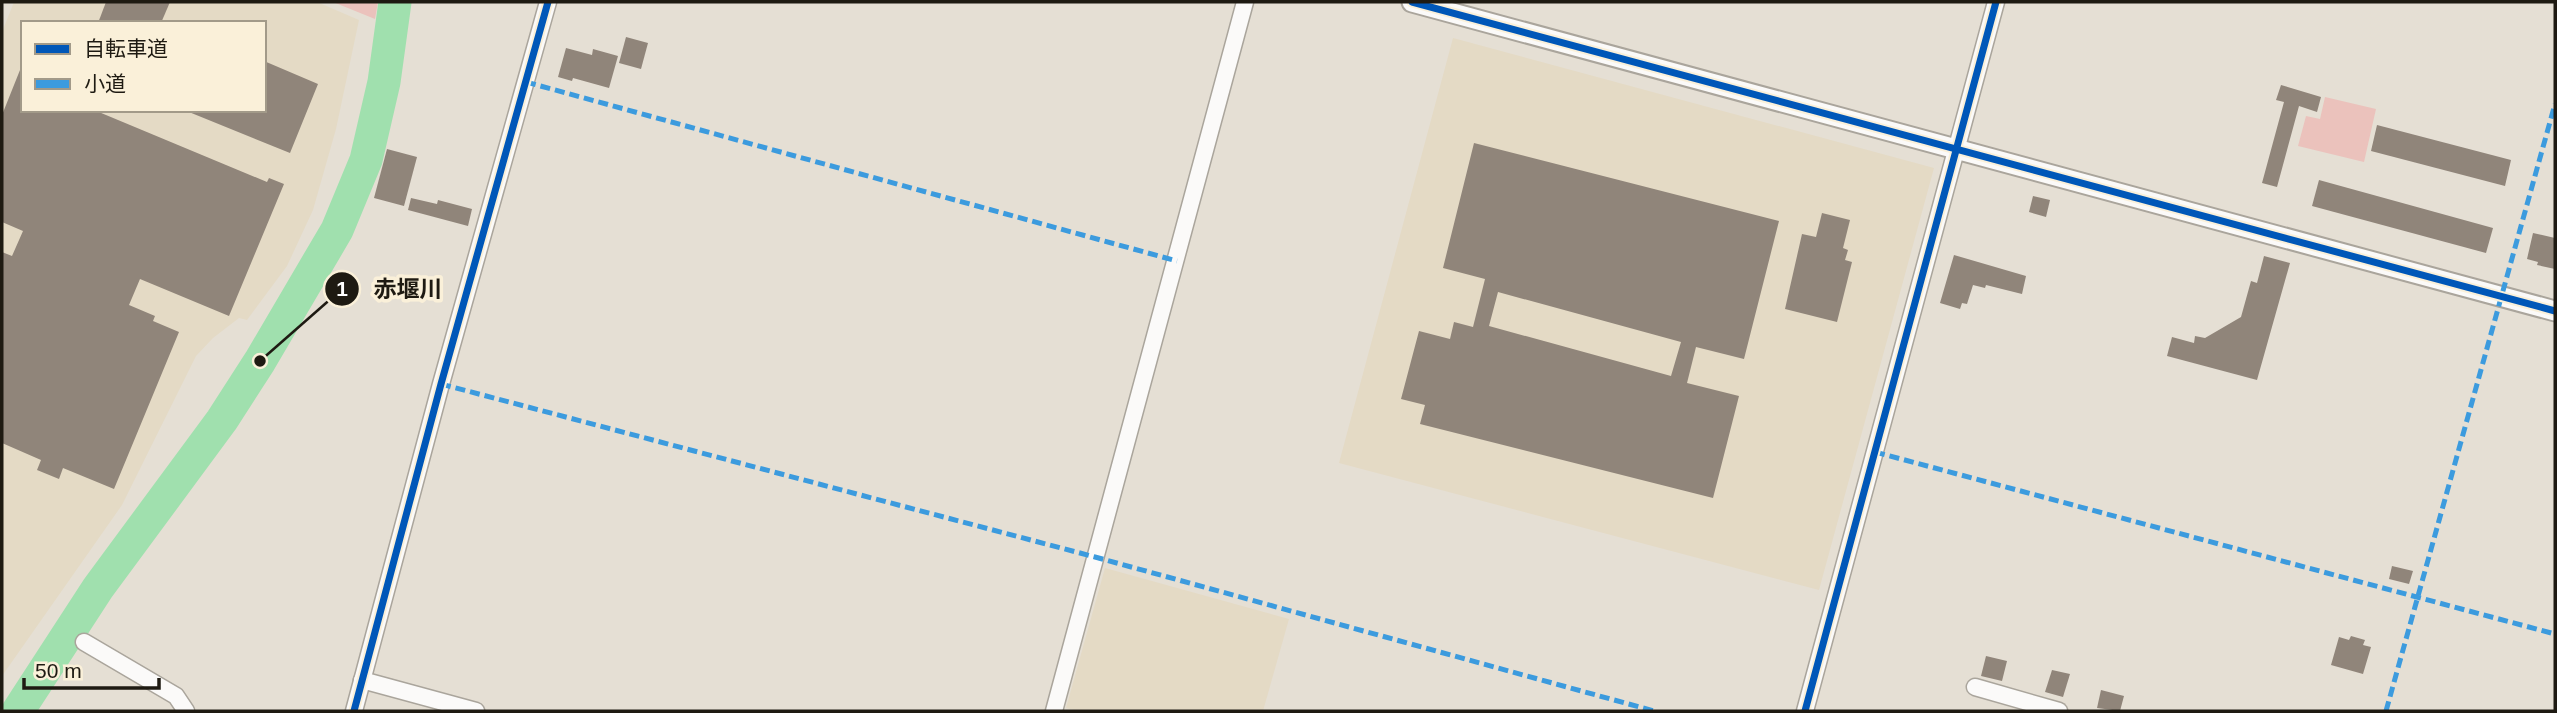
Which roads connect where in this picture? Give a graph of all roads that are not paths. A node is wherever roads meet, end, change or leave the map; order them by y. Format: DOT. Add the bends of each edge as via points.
graph roads {
  1 [pos="548,2"];
  2 [pos="1245,2"];
  3 [pos="1412,2"];
  4 [pos="1996,2"];
  5 [pos="1956,148"];
  6 [pos="2555,311"];
  7 [pos="84,642"];
  8 [pos="362,680"];
  9 [pos="1975,687"];
  10 [pos="186,711"];
  11 [pos="354,711"];
  12 [pos="476,711"];
  13 [pos="1054,711"];
  14 [pos="1805,711"];
  15 [pos="2059,711"];
  1 -- 8 [label="street"];
  2 -- 13 [label="street"];
  3 -- 5 [label="street"];
  4 -- 5 [label="street"];
  5 -- 6 [label="street"];
  5 -- 14 [label="street"];
  7 -- 10 [label="street" via="176,696"];
  8 -- 11 [label="street"];
  8 -- 12 [label="street"];
  9 -- 15 [label="street"];
}
